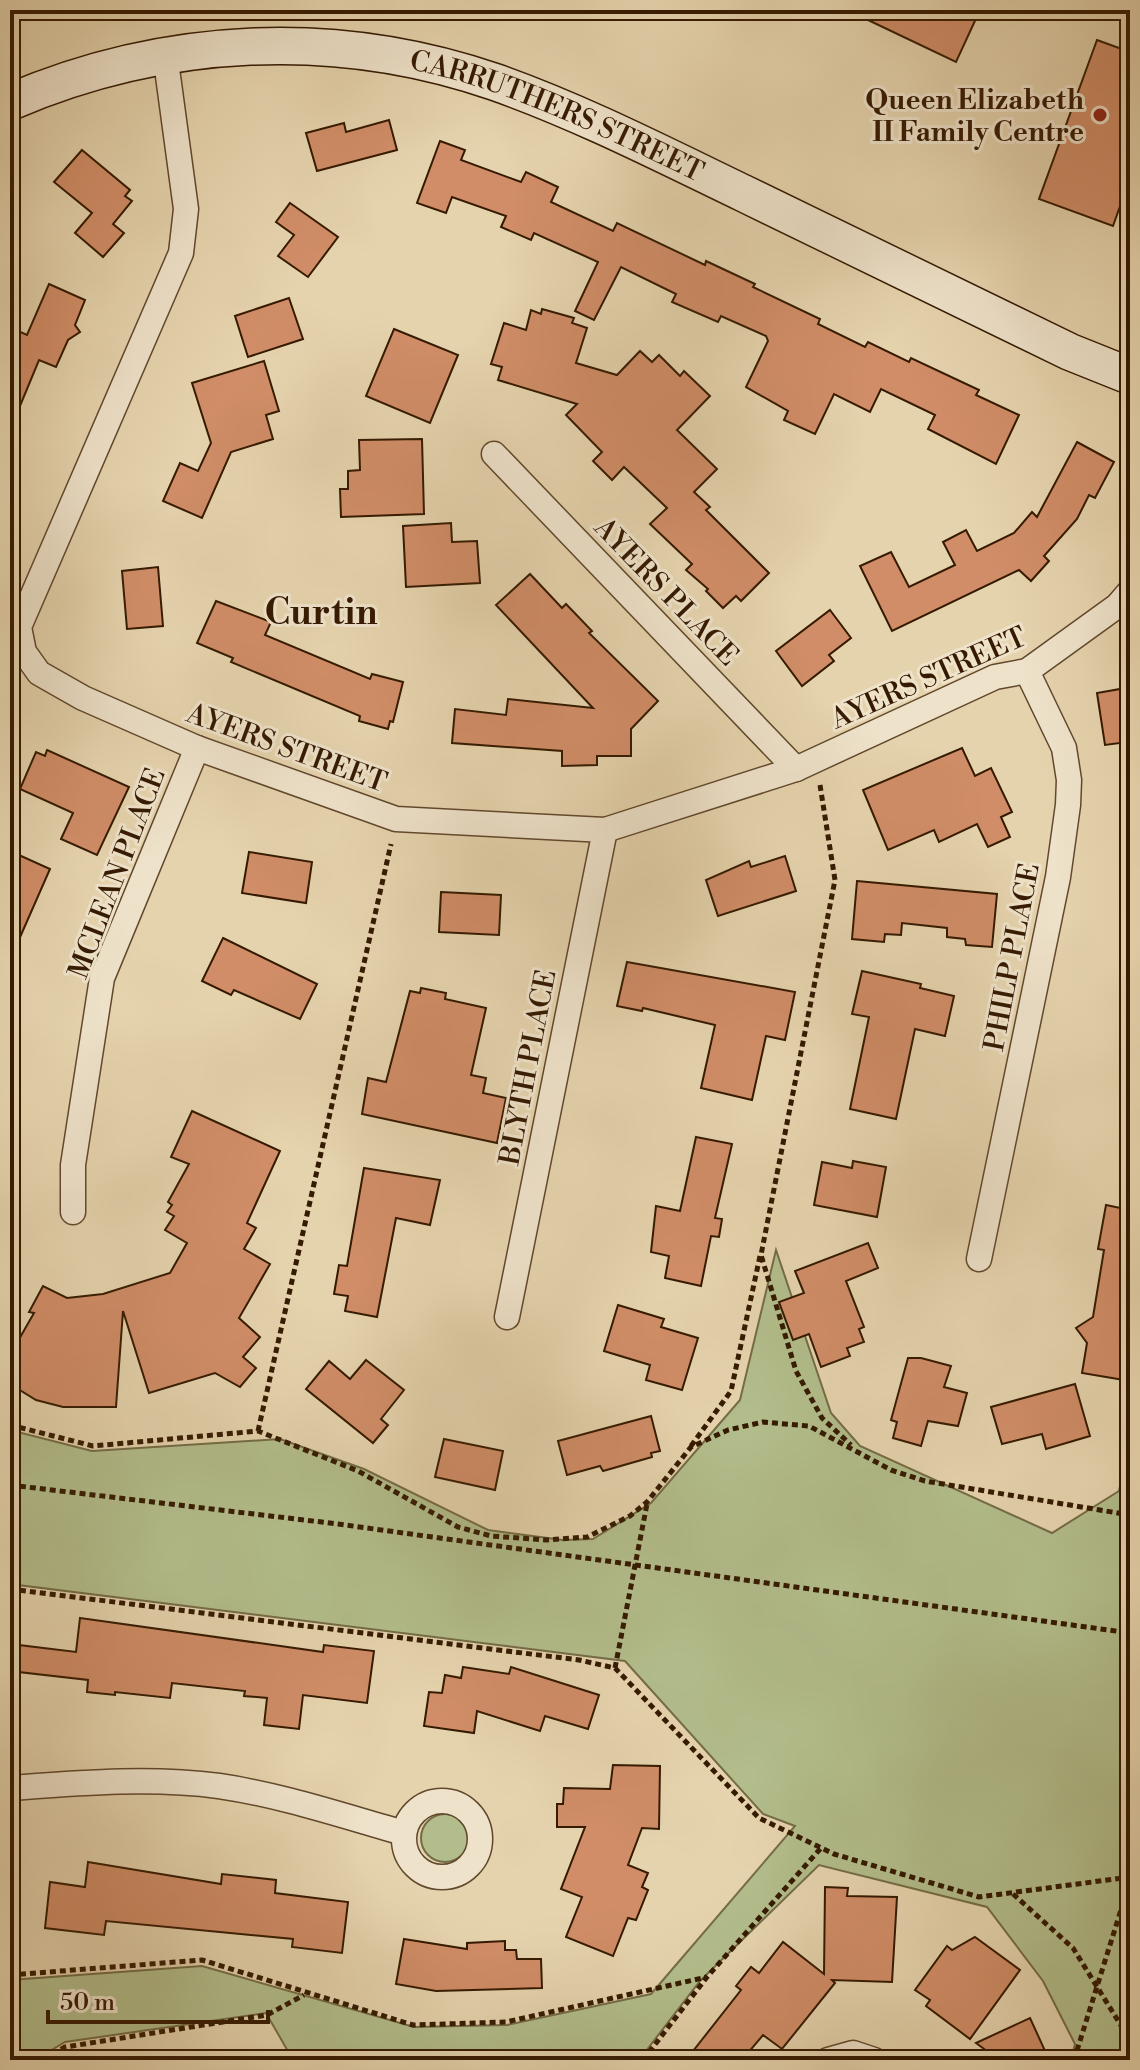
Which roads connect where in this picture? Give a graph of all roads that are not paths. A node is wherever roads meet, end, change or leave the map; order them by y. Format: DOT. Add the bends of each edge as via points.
graph roads {
  1 [pos="165,54"];
  2 [pos="10,102"];
  3 [pos="1070,352"];
  4 [pos="1130,376"];
  5 [pos="1130,397"];
  6 [pos="494,454"];
  7 [pos="1130,591"];
  8 [pos="1027,671"];
  9 [pos="197,748"];
  10 [pos="808,772"];
  11 [pos="605,830"];
  12 [pos="73,1212"];
  13 [pos="979,1259"];
  14 [pos="507,1317"];
  15 [pos="10,1788"];
  16 [pos="404,1833"];
  17 [pos="828,2060"];
  18 [pos="874,2060"];
  1 -- 2 [label="main road, CARRUTHERS STREET" via="92,71"];
  1 -- 3 [label="main road, CARRUTHERS STREET" via="253,44 322,46 375,52 494,82 616,131"];
  1 -- 9 [label="street, AYERS STREET" via="186,209 181,253 19,627 24,652 39,673"];
  3 -- 4 [label="main road, CARRUTHERS STREET"];
  3 -- 5 [label="main road, CARRUTHERS STREET"];
  6 -- 10 [label="street, AYERS PLACE"];
  7 -- 8 [label="street, AYERS STREET"];
  8 -- 10 [label="street, AYERS STREET" via="995,677"];
  8 -- 13 [label="street, PHILP PLACE" via="1064,748 1068,805 1058,877"];
  9 -- 11 [label="street, AYERS STREET" via="396,819"];
  9 -- 12 [label="street, MCLEAN PLACE" via="102,978 73,1165"];
  10 -- 11 [label="street, AYERS STREET"];
  11 -- 14 [label="street, BLYTH PLACE"];
  15 -- 16 [label="street" via="106,1783 216,1786"];
  17 -- 18 [label="street" via="853,2053"];
}
